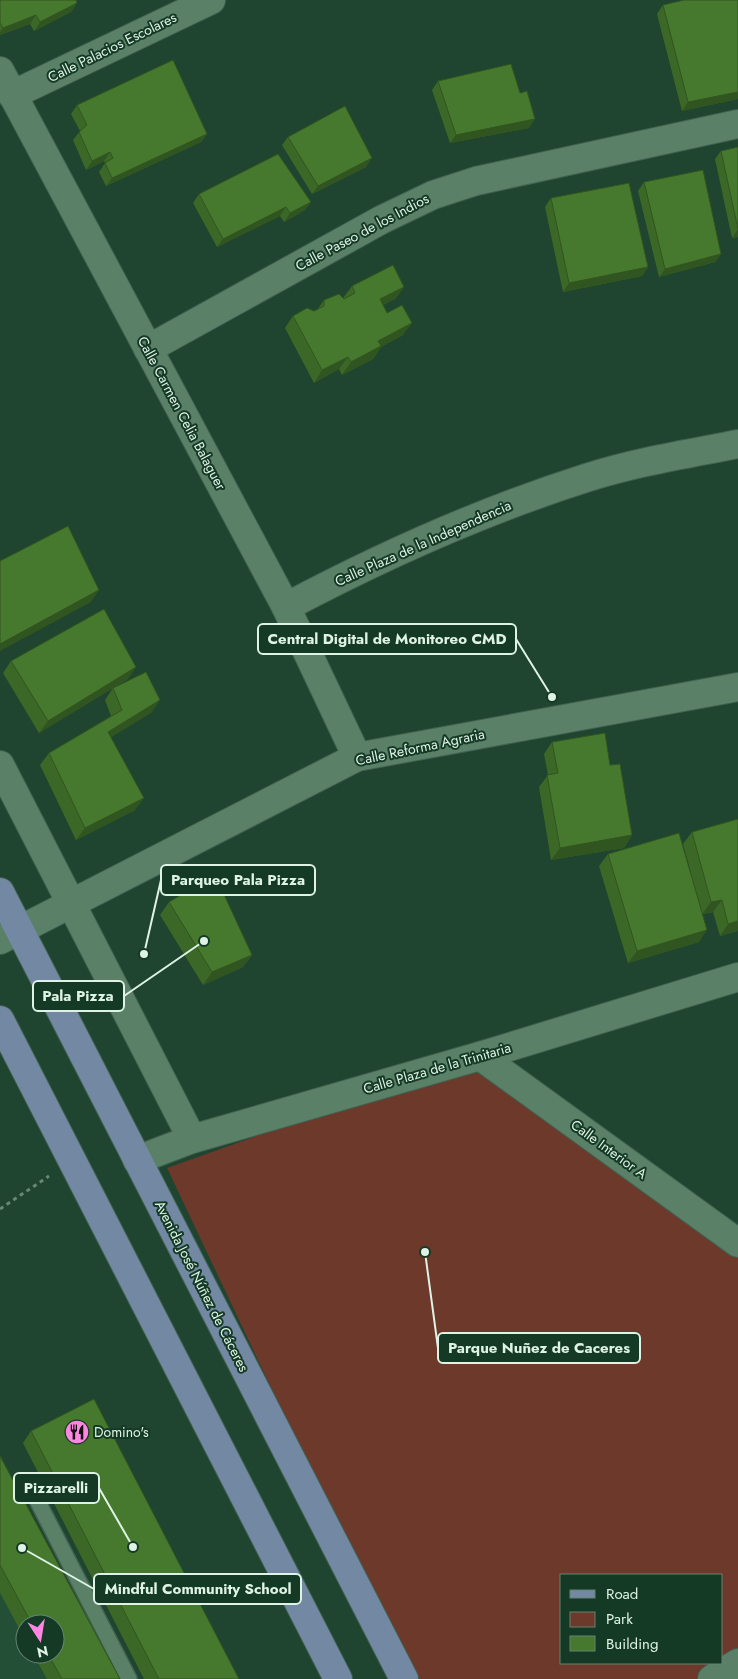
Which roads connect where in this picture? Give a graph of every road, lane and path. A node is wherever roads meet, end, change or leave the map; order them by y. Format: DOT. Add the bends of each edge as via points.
graph roads {
  1 [pos="211,0"];
  2 [pos="6,83"];
  3 [pos="738,124"];
  4 [pos="148,349"];
  5 [pos="738,444"];
  6 [pos="286,607"];
  7 [pos="738,687"];
  8 [pos="357,758"];
  9 [pos="0,765"];
  10 [pos="0,892"];
  11 [pos="71,903"];
  12 [pos="10,935"];
  13 [pos="738,977"];
  14 [pos="0,1020"];
  15 [pos="480,1056"];
  16 [pos="192,1139"];
  17 [pos="72,1160"];
  18 [pos="137,1160"];
  19 [pos="0,1209"];
  20 [pos="738,1243"];
  21 [pos="37,1500"];
  22 [pos="738,1663"];
  23 [pos="129,1679"];
  24 [pos="338,1679"];
  25 [pos="404,1679"];
  26 [pos="712,1679"];
  1 -- 2 [label="street, Calle Palacios Escolares"];
  2 -- 4 [label="street, Calle Carmen Celia Balaguer"];
  3 -- 4 [label="street, Calle Paseo de los Indios" via="476,181 433,195 381,220"];
  4 -- 6 [label="street, Calle Carmen Celia Balaguer"];
  5 -- 6 [label="street, Calle Plaza de la Independencia" via="648,461 586,478 502,508 333,582"];
  6 -- 8 [label="street, Calle Carmen Celia Balaguer"];
  7 -- 8 [label="street, Calle Reforma Agraria"];
  8 -- 11 [label="street, Calle Reforma Agraria"];
  9 -- 11 [label="street"];
  10 -- 12 [label="main road, Avenida José Núñez de Cáceres"];
  11 -- 12 [label="street, Calle Reforma Agraria"];
  11 -- 16 [label="street"];
  12 -- 18 [label="main road, Avenida José Núñez de Cáceres"];
  13 -- 15 [label="street, Calle Plaza de la Trinitaria"];
  14 -- 17 [label="main road"];
  15 -- 16 [label="street, Calle Plaza de la Trinitaria"];
  15 -- 20 [label="street, Calle Interior A"];
  16 -- 18 [label="street, Calle Plaza de la Trinitaria"];
  17 -- 19 [label="path"];
  17 -- 24 [label="main road"];
  18 -- 25 [label="main road, Avenida José Núñez de Cáceres"];
  21 -- 23 [label="lane"];
  22 -- 26 [label="street"];
}
